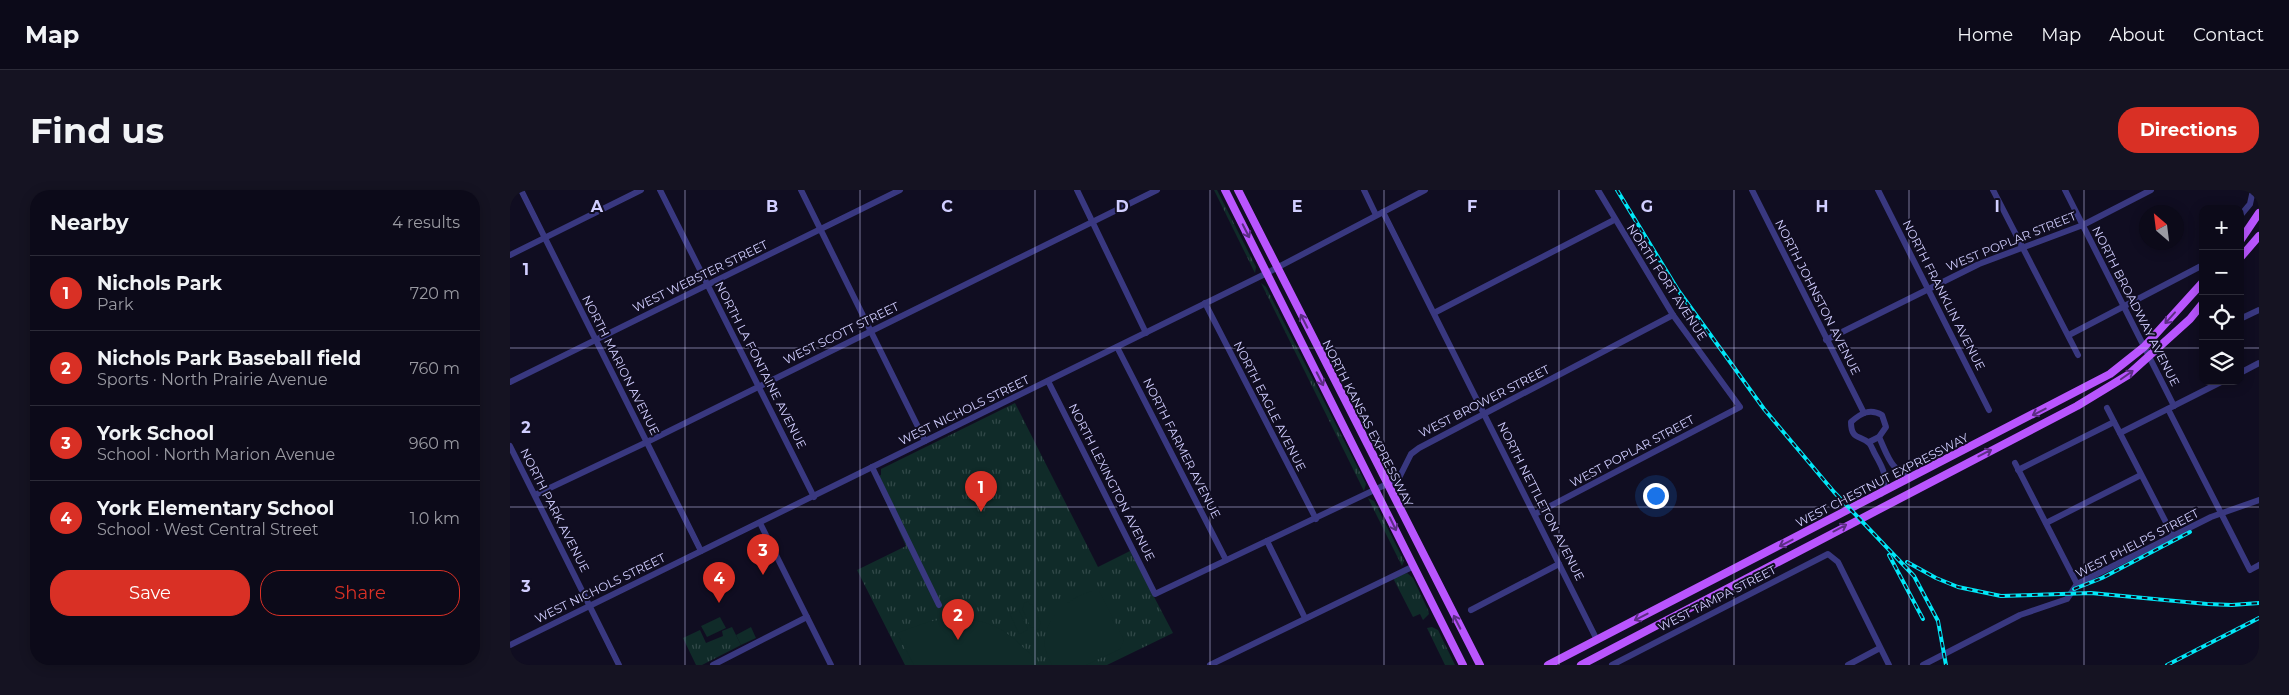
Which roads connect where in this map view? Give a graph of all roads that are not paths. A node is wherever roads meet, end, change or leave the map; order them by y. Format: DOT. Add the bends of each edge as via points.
graph roads {
  1 [pos="521,190"];
  2 [pos="641,190"];
  3 [pos="660,190"];
  4 [pos="801,190"];
  5 [pos="900,190"];
  6 [pos="1077,190"];
  7 [pos="1157,190"];
  8 [pos="1225,190"];
  9 [pos="1238,190"];
  10 [pos="1364,190"];
  11 [pos="1425,190"];
  12 [pos="1598,190"];
  13 [pos="1752,190"];
  14 [pos="1878,190"];
  15 [pos="1994,190"];
  16 [pos="2065,190"];
  17 [pos="2151,190"];
  18 [pos="2253,190"];
  19 [pos="2244,211"];
  20 [pos="2259,213"];
  21 [pos="1380,214"];
  22 [pos="1614,220"];
  23 [pos="1092,222"];
  24 [pos="2083,225"];
  25 [pos="820,230"];
  26 [pos="2244,235"];
  27 [pos="2259,236"];
  28 [pos="545,238"];
  29 [pos="2023,247"];
  30 [pos="2244,253"];
  31 [pos="510,255"];
  32 [pos="1278,267"];
  33 [pos="2199,267"];
  34 [pos="1267,273"];
  35 [pos="709,285"];
  36 [pos="2199,286"];
  37 [pos="1927,288"];
  38 [pos="1205,303"];
  39 [pos="2124,307"];
  40 [pos="2199,308"];
  41 [pos="2259,310"];
  42 [pos="1434,313"];
  43 [pos="1673,315"];
  44 [pos="2244,317"];
  45 [pos="871,331"];
  46 [pos="1146,333"];
  47 [pos="2069,335"];
  48 [pos="596,340"];
  49 [pos="1826,340"];
  50 [pos="1117,347"];
  51 [pos="2144,347"];
  52 [pos="2078,355"];
  53 [pos="2149,357"];
  54 [pos="2259,363"];
  55 [pos="2244,371"];
  56 [pos="1048,381"];
  57 [pos="510,382"];
  58 [pos="2215,385"];
  59 [pos="759,387"];
  60 [pos="1740,407"];
  61 [pos="2171,407"];
  62 [pos="2107,408"];
  63 [pos="1989,410"];
  64 [pos="1864,413"];
  65 [pos="1484,414"];
  66 [pos="2114,422"];
  67 [pos="2120,433"];
  68 [pos="1879,437"];
  69 [pos="925,441"];
  70 [pos="647,442"];
  71 [pos="1869,442"];
  72 [pos="510,446"];
  73 [pos="2015,463"];
  74 [pos="872,467"];
  75 [pos="2018,470"];
  76 [pos="1918,475"];
  77 [pos="2141,475"];
  78 [pos="1386,484"];
  79 [pos="1376,489"];
  80 [pos="1880,494"];
  81 [pos="535,495"];
  82 [pos="814,497"];
  83 [pos="2259,500"];
  84 [pos="1535,514"];
  85 [pos="2222,514"];
  86 [pos="1316,519"];
  87 [pos="760,523"];
  88 [pos="2046,524"];
  89 [pos="2173,536"];
  90 [pos="1267,541"];
  91 [pos="701,551"];
  92 [pos="1226,560"];
  93 [pos="1559,564"];
  94 [pos="2259,565"];
  95 [pos="1414,566"];
  96 [pos="2078,584"];
  97 [pos="1155,594"];
  98 [pos="939,604"];
  99 [pos="590,605"];
  100 [pos="1471,610"];
  101 [pos="807,617"];
  102 [pos="1306,618"];
  103 [pos="1597,640"];
  104 [pos="510,645"];
  105 [pos="1880,648"];
  106 [pos="1605,653"];
  107 [pos="1461,662"];
  108 [pos="619,665"];
  109 [pos="713,665"];
  110 [pos="831,665"];
  111 [pos="1210,665"];
  112 [pos="1480,665"];
  113 [pos="1548,665"];
  114 [pos="1581,665"];
  115 [pos="1612,665"];
  116 [pos="1848,665"];
  117 [pos="1890,665"];
  118 [pos="1923,665"];
  1 -- 28 [label="street, NORTH MARION AVENUE"];
  2 -- 28 [label="street"];
  3 -- 35 [label="street, NORTH LA FONTAINE AVENUE"];
  4 -- 25 [label="street"];
  5 -- 25 [label="street, WEST WEBSTER STREET"];
  6 -- 23 [label="street"];
  7 -- 23 [label="street, WEST SCOTT STREET"];
  8 -- 34 [label="main road, NORTH KANSAS EXPRESSWAY, one-way"];
  9 -- 32 [label="main road, NORTH KANSAS EXPRESSWAY"];
  10 -- 21 [label="street, NORTH NETTLETON AVENUE"];
  11 -- 21 [label="street, WEST NICHOLS STREET"];
  12 -- 22 [label="street, NORTH FORT AVENUE"];
  13 -- 49 [label="street, NORTH JOHNSTON AVENUE"];
  14 -- 37 [label="street, NORTH FRANKLIN AVENUE"];
  15 -- 29 [label="street"];
  16 -- 24 [label="street, NORTH BROADWAY AVENUE"];
  17 -- 24 [label="street, WEST POPLAR STREET"];
  18 -- 19 [label="street" via="2250,204"];
  20 -- 26 [label="main road"];
  21 -- 32 [label="street, WEST NICHOLS STREET"];
  21 -- 42 [label="street, NORTH NETTLETON AVENUE"];
  22 -- 42 [label="street"];
  22 -- 43 [label="street, NORTH FORT AVENUE"];
  23 -- 45 [label="street, WEST SCOTT STREET"];
  23 -- 46 [label="street"];
  24 -- 29 [label="street, WEST POPLAR STREET"];
  24 -- 39 [label="street, NORTH BROADWAY AVENUE"];
  25 -- 35 [label="street, WEST WEBSTER STREET"];
  25 -- 45 [label="street"];
  27 -- 30 [label="main road"];
  28 -- 31 [label="street"];
  28 -- 48 [label="street, NORTH MARION AVENUE"];
  29 -- 37 [label="street, WEST POPLAR STREET"];
  29 -- 47 [label="street"];
  32 -- 34 [label="street, WEST NICHOLS STREET"];
  78 -- 32 [label="main road, NORTH KANSAS EXPRESSWAY, one-way"];
  33 -- 39 [label="street"];
  34 -- 38 [label="street, WEST NICHOLS STREET"];
  34 -- 79 [label="main road, NORTH KANSAS EXPRESSWAY, one-way"];
  35 -- 48 [label="street, WEST WEBSTER STREET"];
  35 -- 59 [label="street, NORTH LA FONTAINE AVENUE"];
  36 -- 51 [label="main road, WEST CHESTNUT EXPRESSWAY, one-way"];
  37 -- 49 [label="street, WEST POPLAR STREET"];
  37 -- 63 [label="street, NORTH FRANKLIN AVENUE"];
  38 -- 46 [label="street, WEST NICHOLS STREET"];
  38 -- 86 [label="street, NORTH EAGLE AVENUE"];
  39 -- 47 [label="street"];
  39 -- 51 [label="street, NORTH BROADWAY AVENUE"];
  40 -- 53 [label="main road, WEST CHESTNUT EXPRESSWAY"];
  41 -- 44 [label="street"];
  42 -- 65 [label="street, NORTH NETTLETON AVENUE"];
  43 -- 60 [label="street, NORTH FORT AVENUE"];
  43 -- 65 [label="street, WEST BROWER STREET"];
  45 -- 59 [label="street, WEST SCOTT STREET"];
  45 -- 69 [label="street"];
  46 -- 50 [label="street, WEST NICHOLS STREET"];
  47 -- 52 [label="street"];
  48 -- 57 [label="street, WEST WEBSTER STREET"];
  48 -- 70 [label="street, NORTH MARION AVENUE"];
  49 -- 64 [label="street, NORTH JOHNSTON AVENUE"];
  50 -- 56 [label="street, WEST NICHOLS STREET"];
  50 -- 92 [label="street, NORTH FARMER AVENUE"];
  51 -- 53 [label="street, NORTH BROADWAY AVENUE"];
  51 -- 76 [label="main road, WEST CHESTNUT EXPRESSWAY, one-way" via="2093,384"];
  53 -- 61 [label="street, NORTH BROADWAY AVENUE"];
  106 -- 53 [label="main road, WEST CHESTNUT EXPRESSWAY, one-way" via="2077,406 2128,375"];
  54 -- 55 [label="street"];
  56 -- 69 [label="street, WEST NICHOLS STREET"];
  56 -- 97 [label="street, NORTH LEXINGTON AVENUE"];
  58 -- 61 [label="street"];
  59 -- 70 [label="street, WEST SCOTT STREET"];
  59 -- 82 [label="street, NORTH LA FONTAINE AVENUE"];
  60 -- 84 [label="street, WEST POPLAR STREET"];
  61 -- 67 [label="street"];
  61 -- 85 [label="street, NORTH BROADWAY AVENUE"];
  62 -- 66 [label="street"];
  64 -- 68 [label="street" via="1870,411 1882,415 1886,427"];
  64 -- 71 [label="street" via="1851,422 1851,427 1858,438"];
  65 -- 78 [label="street, WEST BROWER STREET" via="1414,451 1403,473"];
  65 -- 84 [label="street, NORTH NETTLETON AVENUE"];
  66 -- 67 [label="street"];
  66 -- 75 [label="street"];
  67 -- 77 [label="street"];
  68 -- 71 [label="street"];
  68 -- 76 [label="street" via="1897,469 1903,474"];
  69 -- 74 [label="street, WEST NICHOLS STREET"];
  70 -- 81 [label="street, WEST SCOTT STREET"];
  70 -- 91 [label="street, NORTH MARION AVENUE"];
  71 -- 80 [label="street" via="1886,475"];
  72 -- 81 [label="street, NORTH PARK AVENUE"];
  73 -- 75 [label="street"];
  74 -- 82 [label="street, WEST NICHOLS STREET"];
  74 -- 98 [label="street"];
  75 -- 88 [label="street"];
  76 -- 80 [label="main road, WEST CHESTNUT EXPRESSWAY"];
  77 -- 88 [label="street"];
  77 -- 89 [label="street"];
  78 -- 79 [label="street, WEST BROWER STREET"];
  112 -- 78 [label="main road, NORTH KANSAS EXPRESSWAY, one-way"];
  79 -- 86 [label="street, WEST BROWER STREET"];
  79 -- 95 [label="main road, NORTH KANSAS EXPRESSWAY, one-way"];
  80 -- 103 [label="main road, WEST CHESTNUT EXPRESSWAY, one-way"];
  81 -- 99 [label="street, NORTH PARK AVENUE"];
  82 -- 87 [label="street, WEST NICHOLS STREET"];
  83 -- 85 [label="street, WEST PHELPS STREET"];
  84 -- 93 [label="street, NORTH NETTLETON AVENUE"];
  85 -- 89 [label="street, WEST PHELPS STREET"];
  85 -- 94 [label="street" via="2250,570"];
  86 -- 90 [label="street, WEST BROWER STREET"];
  87 -- 91 [label="street, WEST NICHOLS STREET"];
  87 -- 101 [label="street"];
  88 -- 96 [label="street"];
  89 -- 96 [label="street, WEST PHELPS STREET"];
  90 -- 92 [label="street, WEST BROWER STREET"];
  90 -- 102 [label="street"];
  91 -- 99 [label="street, WEST NICHOLS STREET"];
  92 -- 97 [label="street, WEST BROWER STREET"];
  93 -- 100 [label="street"];
  93 -- 103 [label="street, NORTH NETTLETON AVENUE"];
  95 -- 102 [label="street"];
  95 -- 107 [label="main road, NORTH KANSAS EXPRESSWAY"];
  96 -- 118 [label="street, WEST PHELPS STREET" via="2067,599 2020,615"];
  99 -- 104 [label="street, WEST NICHOLS STREET"];
  99 -- 108 [label="street, NORTH PARK AVENUE"];
  101 -- 109 [label="street"];
  101 -- 110 [label="street"];
  102 -- 111 [label="street"];
  103 -- 113 [label="main road, WEST CHESTNUT EXPRESSWAY"];
  105 -- 115 [label="street, WEST TAMPA STREET" via="1838,562 1833,556 1823,556"];
  105 -- 116 [label="street"];
  105 -- 117 [label="street"];
  106 -- 114 [label="main road, WEST CHESTNUT EXPRESSWAY"];
  106 -- 115 [label="street"];
}
